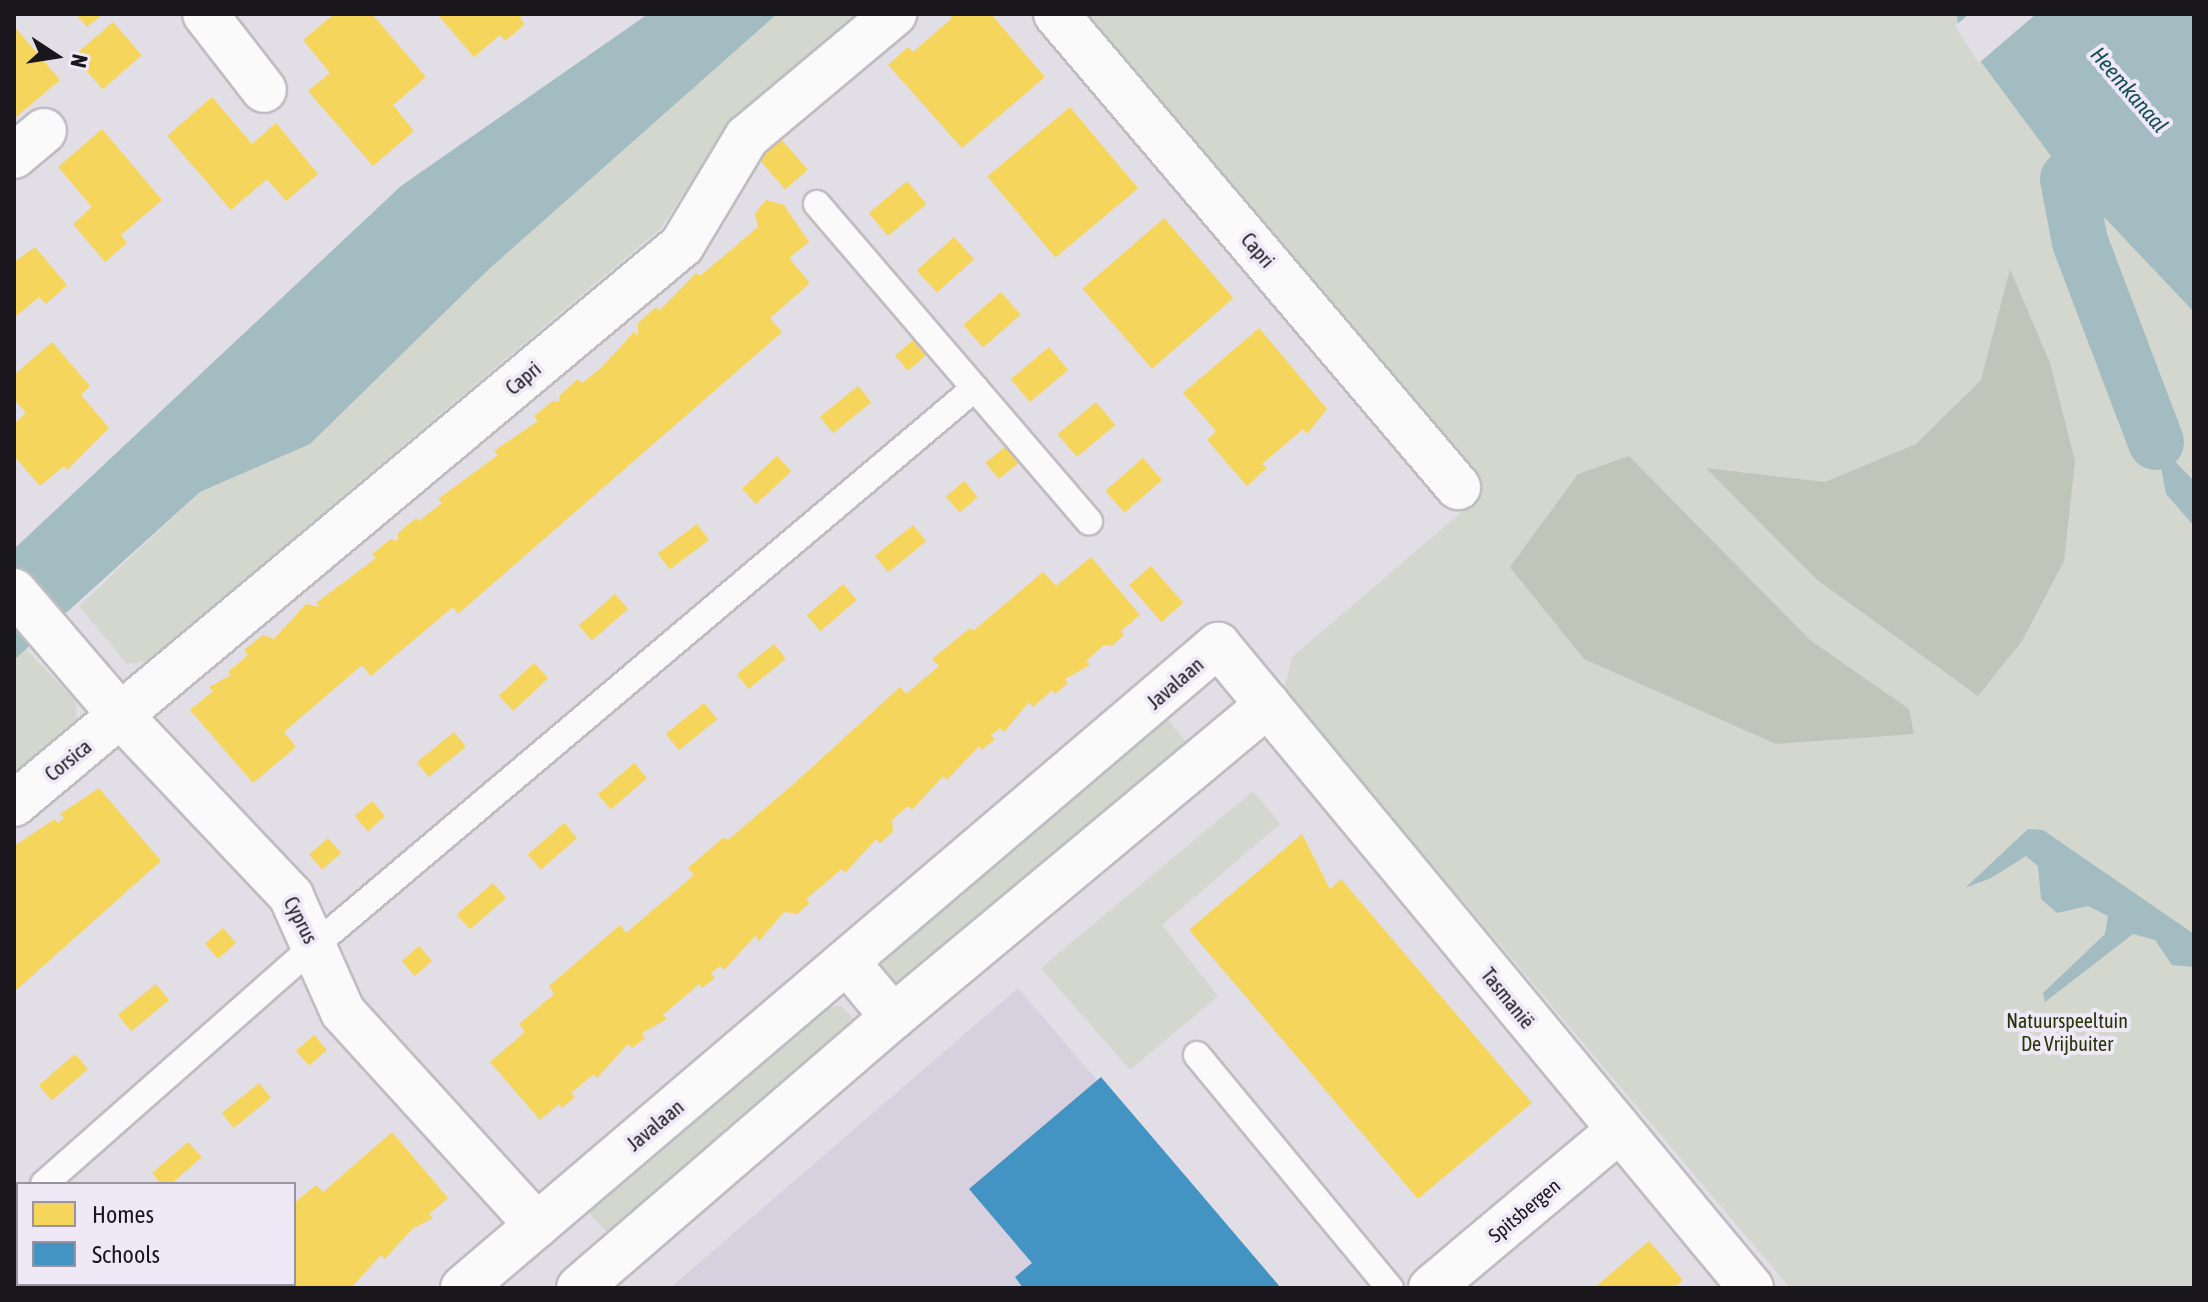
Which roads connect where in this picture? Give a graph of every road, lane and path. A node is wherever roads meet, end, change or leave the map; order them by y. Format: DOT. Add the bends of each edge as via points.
graph roads {
  1 [pos="205,14"];
  2 [pos="894,14"];
  3 [pos="1056,14"];
  4 [pos="264,90"];
  5 [pos="817,204"];
  6 [pos="975,388"];
  7 [pos="1458,487"];
  8 [pos="1089,521"];
  9 [pos="14,591"];
  10 [pos="1268,705"];
  11 [pos="121,716"];
  12 [pos="14,804"];
  13 [pos="314,946"];
  14 [pos="847,962"];
  15 [pos="893,1017"];
  16 [pos="1197,1055"];
  17 [pos="1617,1132"];
  18 [pos="46,1182"];
  19 [pos="537,1225"];
  20 [pos="583,1287"];
  21 [pos="463,1288"];
  22 [pos="1390,1288"];
  23 [pos="1431,1288"];
  24 [pos="1751,1288"];
  1 -- 4 [label="street"];
  2 -- 11 [label="street, Capri" via="747,137 682,245"];
  3 -- 7 [label="street, Capri"];
  5 -- 6 [label="lane"];
  6 -- 8 [label="lane"];
  6 -- 13 [label="lane"];
  9 -- 11 [label="street, Cyprus"];
  10 -- 14 [label="street, Javalaan" via="1218,645"];
  10 -- 15 [label="street"];
  10 -- 17 [label="street, Tasmanië"];
  11 -- 12 [label="street, Corsica"];
  11 -- 13 [label="street, Cyprus" via="291,896"];
  13 -- 18 [label="lane"];
  13 -- 19 [label="street, Cyprus" via="343,1012"];
  14 -- 15 [label="street"];
  14 -- 19 [label="street, Javalaan"];
  15 -- 20 [label="street"];
  16 -- 22 [label="lane"];
  17 -- 23 [label="street, Spitsbergen"];
  17 -- 24 [label="street, Tasmanië"];
  19 -- 21 [label="street, Javalaan"];
}
